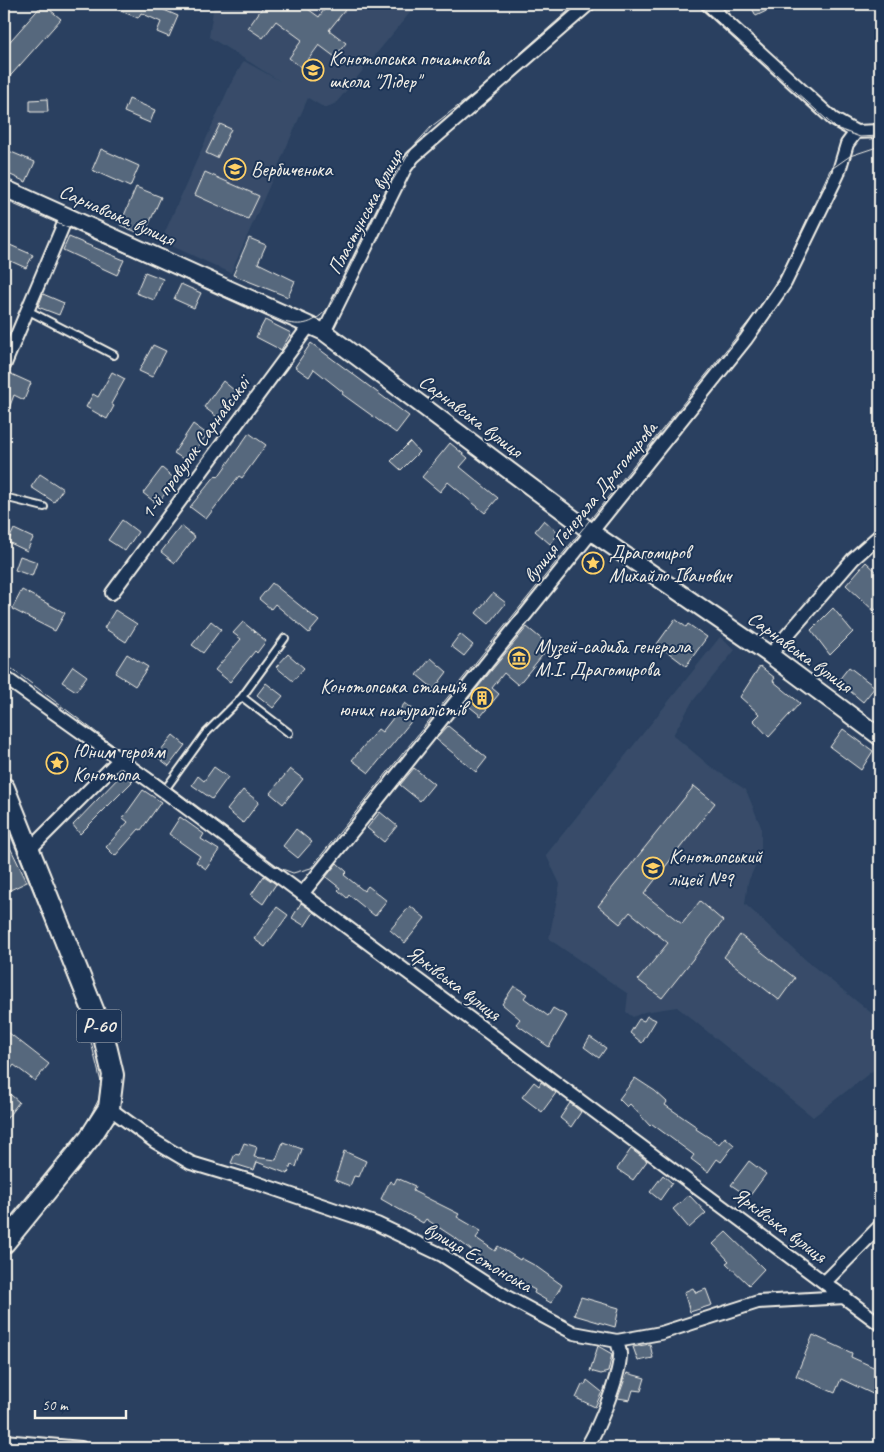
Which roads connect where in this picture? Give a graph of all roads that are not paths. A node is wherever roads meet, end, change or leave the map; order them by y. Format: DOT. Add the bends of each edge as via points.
graph roads {
  1 [pos="589,4"];
  2 [pos="707,4"];
  3 [pos="880,131"];
  4 [pos="856,132"];
  5 [pos="4,188"];
  6 [pos="67,216"];
  7 [pos="26,309"];
  8 [pos="317,329"];
  9 [pos="114,356"];
  10 [pos="4,366"];
  11 [pos="4,497"];
  12 [pos="44,507"];
  13 [pos="590,531"];
  14 [pos="880,535"];
  15 [pos="112,593"];
  16 [pos="285,638"];
  17 [pos="770,655"];
  18 [pos="4,677"];
  19 [pos="242,697"];
  20 [pos="289,733"];
  21 [pos="880,737"];
  22 [pos="120,760"];
  23 [pos="4,788"];
  24 [pos="164,791"];
  25 [pos="29,850"];
  26 [pos="302,894"];
  27 [pos="109,1108"];
  28 [pos="880,1226"];
  29 [pos="4,1244"];
  30 [pos="825,1282"];
  31 [pos="845,1297"];
  32 [pos="880,1324"];
  33 [pos="617,1341"];
  34 [pos="4,1441"];
  35 [pos="81,1448"];
  36 [pos="586,1448"];
  1 -- 8 [label="street, Пластунська вулиця" via="413,157"];
  2 -- 4 [label="street" via="833,119"];
  3 -- 4 [label="street"];
  4 -- 13 [label="street, вулиця Генерала Драгомирова" via="847,144 838,174 785,283 746,339"];
  5 -- 6 [label="street, Сарнавська вулиця"];
  6 -- 7 [label="street"];
  6 -- 8 [label="street, Сарнавська вулиця"];
  7 -- 9 [label="lane"];
  7 -- 10 [label="street"];
  8 -- 13 [label="street, Сарнавська вулиця"];
  8 -- 15 [label="street, 1-й провулок Сарнавської"];
  11 -- 12 [label="lane"];
  13 -- 17 [label="street, Сарнавська вулиця"];
  13 -- 26 [label="street, вулиця Генерала Драгомирова"];
  14 -- 17 [label="street" via="853,559"];
  16 -- 19 [label="lane"];
  17 -- 21 [label="street, Сарнавська вулиця"];
  18 -- 22 [label="street, Ярківська вулиця"];
  19 -- 20 [label="lane"];
  19 -- 24 [label="lane" via="206,733"];
  22 -- 24 [label="street, Ярківська вулиця"];
  22 -- 25 [label="street"];
  23 -- 25 [label="main road, Р-60"];
  24 -- 26 [label="street, Ярківська вулиця"];
  25 -- 27 [label="main road, Р-60" via="104,1038 113,1075"];
  26 -- 30 [label="street, Ярківська вулиця"];
  27 -- 29 [label="main road, Р-60" via="91,1136"];
  27 -- 33 [label="street, вулиця Естонська" via="191,1163 377,1224 442,1255 507,1297 574,1333"];
  28 -- 30 [label="street"];
  30 -- 31 [label="street, Ярківська вулиця"];
  31 -- 32 [label="street, Ярківська вулиця"];
  31 -- 33 [label="street, вулиця Естонська" via="758,1302 661,1333"];
  33 -- 36 [label="street" via="620,1356 610,1391"];
  34 -- 35 [label="street"];
}
